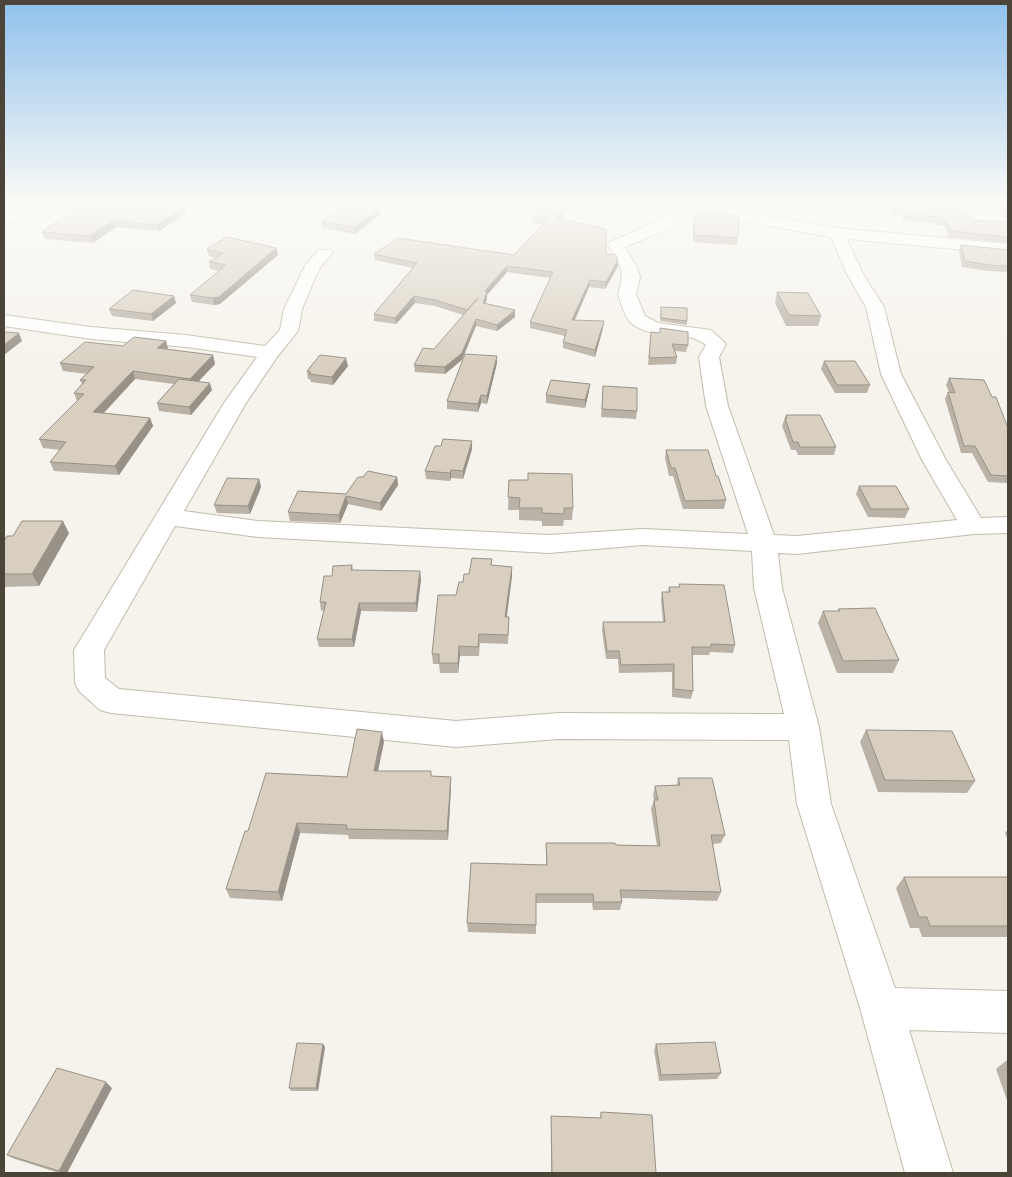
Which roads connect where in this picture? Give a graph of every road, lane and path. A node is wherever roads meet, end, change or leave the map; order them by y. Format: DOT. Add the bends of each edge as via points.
graph roads {
  1 [pos="319,259"];
  2 [pos="624,259"];
  3 [pos="848,259"];
  4 [pos="4,320"];
  5 [pos="270,352"];
  6 [pos="167,517"];
  7 [pos="1008,525"];
  8 [pos="974,526"];
  9 [pos="764,542"];
  10 [pos="803,727"];
  11 [pos="881,1008"];
  12 [pos="1008,1012"];
  13 [pos="928,1173"];
  1 -- 5 [label="street" via="293,310 290,331"];
  2 -- 9 [label="street" via="632,277 627,294 637,318 654,328 704,334 716,344 709,357 717,406"];
  3 -- 8 [label="street" via="875,308 891,374 934,460"];
  4 -- 5 [label="street" via="91,333"];
  5 -- 6 [label="street" via="235,403"];
  6 -- 9 [label="street" via="258,529 550,544 643,537"];
  6 -- 10 [label="street" via="89,650 90,683 111,701 456,734 559,726"];
  7 -- 8 [label="street"];
  8 -- 9 [label="street" via="797,545"];
  9 -- 10 [label="street" via="768,588"];
  10 -- 11 [label="street" via="814,804"];
  11 -- 12 [label="street"];
  11 -- 13 [label="street"];
}
